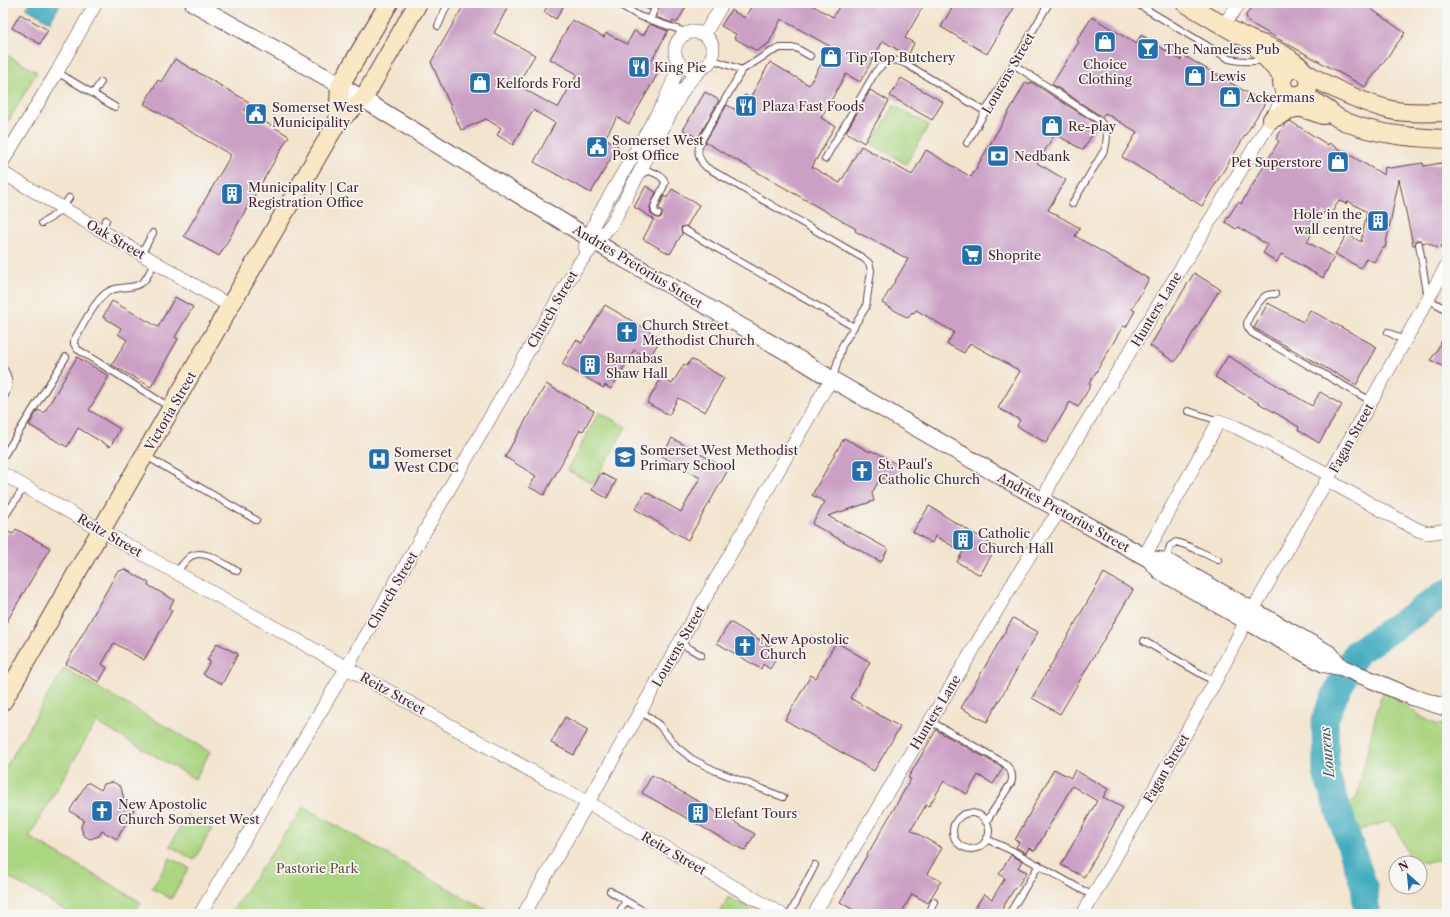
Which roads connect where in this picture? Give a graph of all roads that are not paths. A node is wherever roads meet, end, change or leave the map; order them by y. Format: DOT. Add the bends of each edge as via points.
graph roads {
  1 [pos="96,3"];
  2 [pos="193,3"];
  3 [pos="389,3"];
  4 [pos="418,3"];
  5 [pos="448,3"];
  6 [pos="617,3"];
  7 [pos="657,3"];
  8 [pos="723,3"];
  9 [pos="1049,3"];
  10 [pos="1136,3"];
  11 [pos="1185,3"];
  12 [pos="1240,3"];
  13 [pos="650,20"];
  14 [pos="1223,25"];
  15 [pos="438,26"];
  16 [pos="689,33"];
  17 [pos="704,36"];
  18 [pos="1252,41"];
  19 [pos="810,56"];
  20 [pos="711,59"];
  21 [pos="1267,59"];
  22 [pos="679,64"];
  23 [pos="1013,64"];
  24 [pos="700,70"];
  25 [pos="742,70"];
  26 [pos="1304,71"];
  27 [pos="57,72"];
  28 [pos="101,82"];
  29 [pos="340,84"];
  30 [pos="1292,89"];
  31 [pos="93,94"];
  32 [pos="363,99"];
  33 [pos="115,107"];
  34 [pos="986,112"];
  35 [pos="1447,112"];
  36 [pos="1338,118"];
  37 [pos="1272,119"];
  38 [pos="338,122"];
  39 [pos="1447,140"];
  40 [pos="967,143"];
  41 [pos="825,158"];
  42 [pos="3,161"];
  43 [pos="3,173"];
  44 [pos="638,176"];
  45 [pos="66,203"];
  46 [pos="1072,204"];
  47 [pos="658,214"];
  48 [pos="42,223"];
  49 [pos="685,230"];
  50 [pos="153,233"];
  51 [pos="592,240"];
  52 [pos="1419,244"];
  53 [pos="141,254"];
  54 [pos="155,262"];
  55 [pos="1447,265"];
  56 [pos="1275,294"];
  57 [pos="1428,299"];
  58 [pos="230,306"];
  59 [pos="1447,310"];
  60 [pos="854,327"];
  61 [pos="1388,332"];
  62 [pos="1404,341"];
  63 [pos="66,357"];
  64 [pos="3,368"];
  65 [pos="833,380"];
  66 [pos="3,399"];
  67 [pos="1371,402"];
  68 [pos="172,408"];
  69 [pos="1188,410"];
  70 [pos="1223,422"];
  71 [pos="144,455"];
  72 [pos="3,457"];
  73 [pos="3,474"];
  74 [pos="1329,478"];
  75 [pos="25,486"];
  76 [pos="1043,501"];
  77 [pos="1060,511"];
  78 [pos="3,519"];
  79 [pos="256,520"];
  80 [pos="102,530"];
  81 [pos="1447,530"];
  82 [pos="1147,558"];
  83 [pos="1218,560"];
  84 [pos="1166,561"];
  85 [pos="237,571"];
  86 [pos="176,572"];
  87 [pos="1249,616"];
  88 [pos="1144,640"];
  89 [pos="680,643"];
  90 [pos="701,655"];
  91 [pos="347,667"];
  92 [pos="1215,682"];
  93 [pos="3,701"];
  94 [pos="1447,708"];
  95 [pos="640,711"];
  96 [pos="930,721"];
  97 [pos="783,797"];
  98 [pos="588,803"];
  99 [pos="986,822"];
  100 [pos="986,839"];
  101 [pos="815,865"];
  102 [pos="1039,865"];
  103 [pos="610,891"];
  104 [pos="1093,896"];
  105 [pos="626,900"];
  106 [pos="934,902"];
  107 [pos="200,914"];
  108 [pos="524,914"];
  109 [pos="618,914"];
  110 [pos="649,914"];
  111 [pos="781,914"];
  112 [pos="790,914"];
  113 [pos="814,914"];
  114 [pos="929,914"];
  115 [pos="1009,914"];
  116 [pos="1083,914"];
  1 -- 27 [label="street"];
  2 -- 29 [label="street, Andries Pretorius Street"];
  3 -- 29 [label="main road, Victoria Street"];
  4 -- 32 [label="main road, Victoria Street"];
  5 -- 15 [label="lane"];
  6 -- 13 [label="lane"];
  7 -- 13 [label="lane"];
  8 -- 17 [label="street"];
  9 -- 23 [label="lane, Lourens Street"];
  10 -- 21 [label="lane" via="1229,59 1252,62"];
  11 -- 14 [label="main road"];
  12 -- 14 [label="street"];
  13 -- 16 [label="lane"];
  14 -- 18 [label="main road"];
  16 -- 17 [label="street" via="697,32"];
  16 -- 22 [label="street" via="675,45 675,57"];
  17 -- 20 [label="street" via="710,41"];
  18 -- 21 [label="main road"];
  18 -- 26 [label="main road" via="1273,49"];
  19 -- 25 [label="lane" via="796,48 780,48"];
  20 -- 24 [label="street, Church Street"];
  20 -- 25 [label="lane"];
  21 -- 30 [label="main road"];
  22 -- 24 [label="street" via="688,70"];
  22 -- 51 [label="street, Church Street" via="664,102 597,218"];
  23 -- 34 [label="lane, Lourens Street"];
  23 -- 46 [label="lane" via="1100,121 1108,133 1105,149"];
  24 -- 44 [label="street, Church Street" via="682,92"];
  25 -- 60 [label="lane" via="701,141 698,150 699,160 706,167 866,260 871,274 866,307"];
  26 -- 30 [label="main road" via="1298,68 1289,70"];
  26 -- 30 [label="main road" via="1309,84 1305,92"];
  26 -- 35 [label="main road" via="1352,98 1392,110"];
  27 -- 31 [label="lane"];
  27 -- 42 [label="street"];
  28 -- 31 [label="lane"];
  29 -- 32 [label="street, Andries Pretorius Street"];
  29 -- 38 [label="main road, Victoria Street"];
  30 -- 36 [label="main road"];
  30 -- 37 [label="street, Hunters Lane"];
  31 -- 33 [label="lane"];
  32 -- 38 [label="main road, Victoria Street"];
  32 -- 51 [label="street, Andries Pretorius Street"];
  34 -- 40 [label="lane, Lourens Street"];
  34 -- 41 [label="lane" via="906,64 898,60 887,61 876,72"];
  36 -- 37 [label="main road" via="1294,108"];
  36 -- 39 [label="main road" via="1375,131 1411,138"];
  37 -- 76 [label="street, Hunters Lane" via="1052,480"];
  38 -- 58 [label="main road, Victoria Street"];
  43 -- 45 [label="street, Oak Street"];
  44 -- 47 [label="lane" via="649,171 664,180 664,186 654,207"];
  44 -- 51 [label="street, Church Street" via="613,222"];
  45 -- 48 [label="lane" via="53,217"];
  45 -- 53 [label="street, Oak Street" via="104,225"];
  49 -- 60 [label="lane"];
  50 -- 53 [label="lane"];
  51 -- 65 [label="street, Andries Pretorius Street"];
  51 -- 91 [label="street, Church Street"];
  52 -- 57 [label="lane"];
  53 -- 54 [label="street, Oak Street"];
  54 -- 58 [label="street, Oak Street"];
  54 -- 68 [label="lane" via="140,284 106,292 99,299 74,344 77,349"];
  55 -- 57 [label="street, Fagan Street"];
  56 -- 67 [label="lane" via="1267,295 1260,301 1248,320 1249,330"];
  57 -- 59 [label="lane"];
  57 -- 62 [label="street, Fagan Street"];
  58 -- 68 [label="main road, Victoria Street"];
  60 -- 65 [label="lane" via="842,346"];
  61 -- 62 [label="lane"];
  62 -- 67 [label="street, Fagan Street"];
  63 -- 72 [label="lane"];
  64 -- 66 [label="lane" via="9,381"];
  65 -- 76 [label="street, Andries Pretorius Street"];
  65 -- 89 [label="street, Lourens Street" via="825,389"];
  67 -- 74 [label="street, Fagan Street"];
  68 -- 71 [label="main road, Victoria Street"];
  69 -- 70 [label="lane"];
  70 -- 74 [label="street"];
  70 -- 82 [label="street"];
  71 -- 79 [label="lane"];
  71 -- 80 [label="main road, Victoria Street"];
  73 -- 75 [label="street, Reitz Street"];
  74 -- 81 [label="street" via="1418,530 1428,533"];
  74 -- 87 [label="street, Fagan Street"];
  75 -- 78 [label="lane"];
  75 -- 80 [label="street, Reitz Street"];
  76 -- 77 [label="street, Andries Pretorius Street"];
  77 -- 82 [label="street, Andries Pretorius Street"];
  77 -- 96 [label="street, Hunters Lane" via="1042,535"];
  80 -- 86 [label="street, Reitz Street"];
  80 -- 93 [label="main road, Victoria Street"];
  82 -- 84 [label="street, Andries Pretorius Street"];
  82 -- 87 [label="street, Andries Pretorius Street" via="1160,571"];
  83 -- 84 [label="lane" via="1176,542 1170,546"];
  84 -- 87 [label="street, Andries Pretorius Street"];
  85 -- 86 [label="lane" via="205,554 198,554 191,556"];
  86 -- 91 [label="street, Reitz Street"];
  87 -- 92 [label="street, Fagan Street"];
  87 -- 94 [label="street, Andries Pretorius Street" via="1341,666 1412,697"];
  88 -- 92 [label="lane"];
  89 -- 90 [label="lane"];
  89 -- 95 [label="street, Lourens Street"];
  91 -- 98 [label="street, Reitz Street"];
  91 -- 107 [label="street, Church Street"];
  92 -- 104 [label="street, Fagan Street"];
  95 -- 97 [label="lane" via="659,724 676,746 692,759"];
  95 -- 98 [label="street, Lourens Street"];
  96 -- 99 [label="lane" via="1004,762 1011,770 1010,783"];
  96 -- 113 [label="street, Hunters Lane"];
  98 -- 108 [label="street, Lourens Street"];
  98 -- 111 [label="street, Reitz Street"];
  99 -- 100 [label="lane"];
  99 -- 100 [label="lane" via="977,814 965,814 955,822 953,834 959,844 965,847 977,847"];
  100 -- 102 [label="lane"];
  101 -- 112 [label="lane"];
  102 -- 104 [label="lane"];
  102 -- 115 [label="lane"];
  103 -- 105 [label="lane"];
  104 -- 116 [label="street, Fagan Street"];
  105 -- 109 [label="lane"];
  105 -- 110 [label="lane"];
  106 -- 114 [label="lane"];
}
